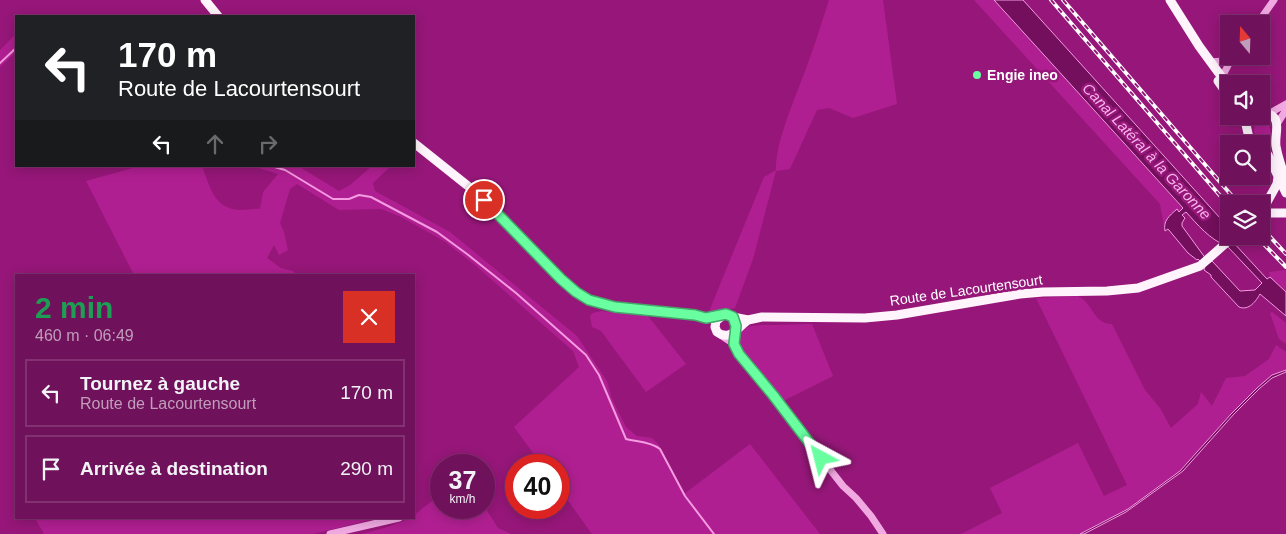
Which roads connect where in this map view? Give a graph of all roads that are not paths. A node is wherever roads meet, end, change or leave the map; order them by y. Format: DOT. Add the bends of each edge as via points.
graph roads {
  1 [pos="204,0"];
  2 [pos="1274,0"];
  3 [pos="1172,1"];
  4 [pos="217,15"];
  5 [pos="1263,15"];
  6 [pos="1199,46"];
  7 [pos="1220,61"];
  8 [pos="1211,62"];
  9 [pos="1221,75"];
  10 [pos="1220,83"];
  11 [pos="1286,104"];
  12 [pos="1286,110"];
  13 [pos="1270,111"];
  14 [pos="1270,117"];
  15 [pos="1277,124"];
  16 [pos="1246,126"];
  17 [pos="1248,135"];
  18 [pos="1276,137"];
  19 [pos="1270,142"];
  20 [pos="415,144"];
  21 [pos="1270,158"];
  22 [pos="1282,178"];
  23 [pos="1286,193"];
  24 [pos="1286,213"];
  25 [pos="1225,245"];
  26 [pos="719,316"];
  27 [pos="733,317"];
  28 [pos="706,318"];
  29 [pos="748,320"];
  30 [pos="735,330"];
  31 [pos="719,333"];
  32 [pos="734,344"];
  33 [pos="395,519"];
  34 [pos="330,534"];
  35 [pos="883,534"];
  1 -- 4 [label="main road"];
  2 -- 5 [label="street"];
  3 -- 6 [label="main road"];
  6 -- 8 [label="main road"];
  6 -- 10 [label="main road"];
  7 -- 8 [label="street"];
  8 -- 9 [label="main road"];
  11 -- 13 [label="street"];
  12 -- 15 [label="street"];
  14 -- 15 [label="main road"];
  15 -- 18 [label="main road"];
  16 -- 17 [label="main road"];
  18 -- 19 [label="main road"];
  18 -- 22 [label="main road"];
  20 -- 28 [label="main road, Route de Lacourtensourt" via="473,190 561,279 589,300 615,307"];
  21 -- 22 [label="main road"];
  22 -- 23 [label="main road"];
  22 -- 24 [label="main road" via="1261,213"];
  25 -- 29 [label="main road, Route de Lacourtensourt" via="1204,263 1152,284 1125,290 1020,294 865,318 762,317"];
  26 -- 27 [label="main road, Route de Lacourtensourt"];
  26 -- 28 [label="main road, Route de Lacourtensourt"];
  26 -- 31 [label="main road" via="715,324"];
  27 -- 29 [label="main road, Route de Lacourtensourt"];
  27 -- 30 [label="main road"];
  28 -- 31 [label="main road"];
  29 -- 30 [label="main road"];
  30 -- 31 [label="main road" via="728,336"];
  30 -- 32 [label="street"];
  31 -- 32 [label="street"];
  32 -- 35 [label="street"];
  33 -- 34 [label="street"];
}
